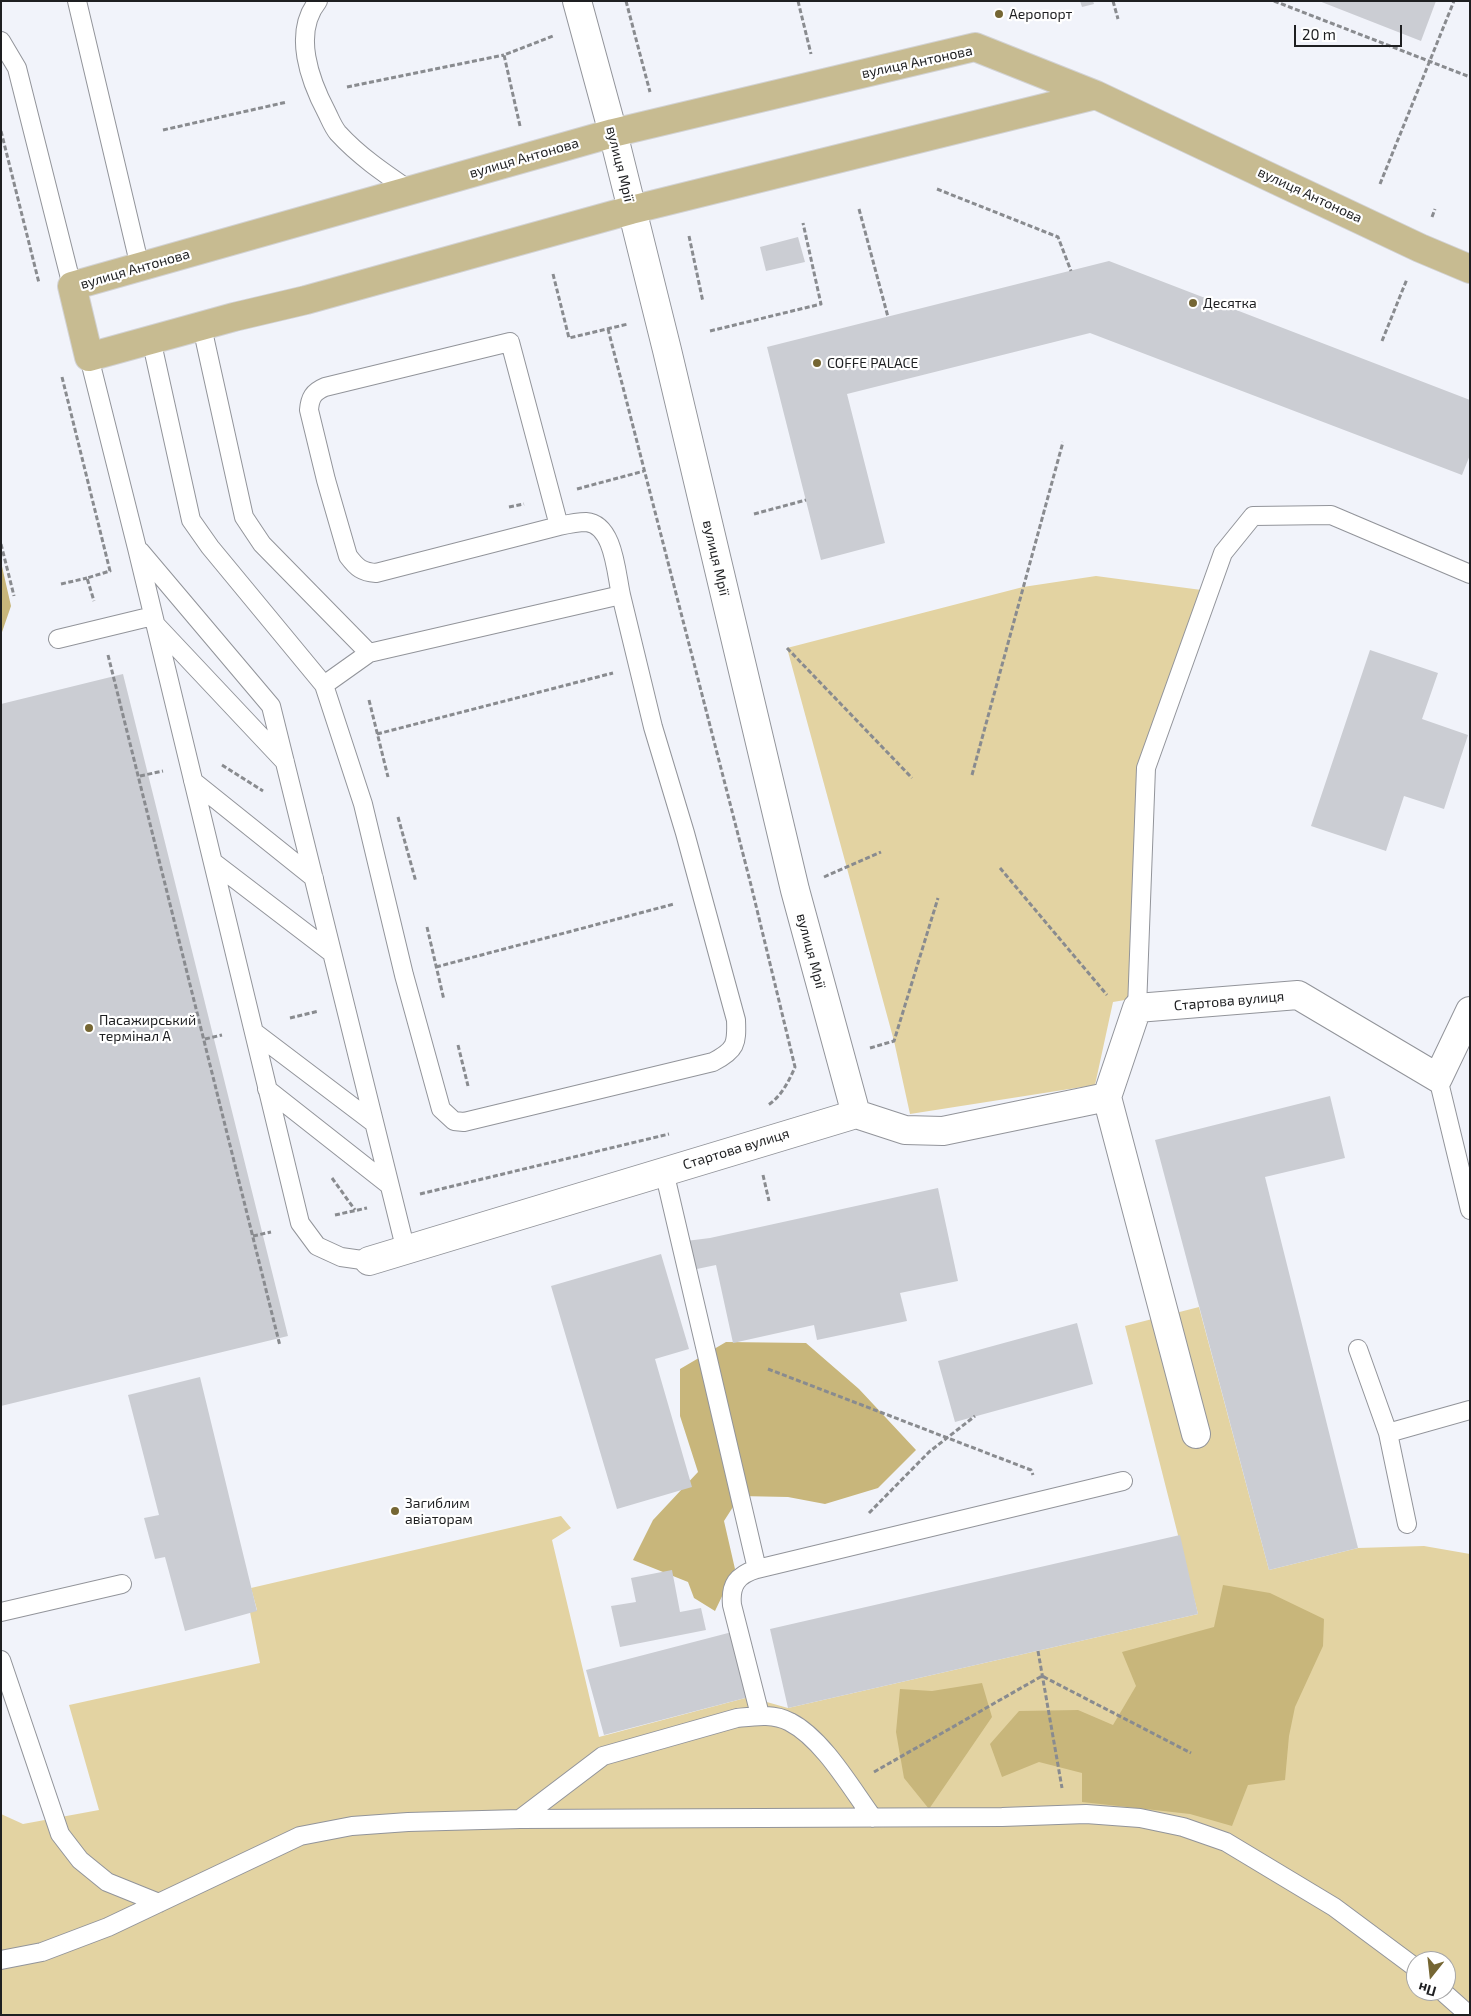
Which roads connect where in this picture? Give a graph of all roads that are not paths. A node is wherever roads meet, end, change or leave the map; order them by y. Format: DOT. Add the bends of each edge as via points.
graph roads {
  1 [pos="77,1"];
  2 [pos="318,1"];
  3 [pos="577,1"];
  4 [pos="1,41"];
  5 [pos="1096,94"];
  6 [pos="613,133"];
  7 [pos="409,190"];
  8 [pos="631,210"];
  9 [pos="140,267"];
  10 [pos="1470,269"];
  11 [pos="72,286"];
  12 [pos="202,327"];
  13 [pos="151,339"];
  14 [pos="89,357"];
  15 [pos="559,526"];
  16 [pos="137,548"];
  17 [pos="1470,574"];
  18 [pos="621,594"];
  19 [pos="155,621"];
  20 [pos="58,639"];
  21 [pos="369,653"];
  22 [pos="324,685"];
  23 [pos="287,764"];
  24 [pos="193,781"];
  25 [pos="212,862"];
  26 [pos="314,878"];
  27 [pos="332,953"];
  28 [pos="1125,1005"];
  29 [pos="1470,1011"];
  30 [pos="254,1032"];
  31 [pos="1438,1078"];
  32 [pos="267,1089"];
  33 [pos="1107,1097"];
  34 [pos="856,1114"];
  35 [pos="374,1123"];
  36 [pos="664,1171"];
  37 [pos="389,1185"];
  38 [pos="1470,1210"];
  39 [pos="406,1251"];
  40 [pos="369,1260"];
  41 [pos="1358,1350"];
  42 [pos="1470,1410"];
  43 [pos="1388,1433"];
  44 [pos="1196,1434"];
  45 [pos="1123,1481"];
  46 [pos="1406,1524"];
  47 [pos="757,1569"];
  48 [pos="122,1584"];
  49 [pos="1,1612"];
  50 [pos="1,1660"];
  51 [pos="760,1715"];
  52 [pos="873,1818"];
  53 [pos="520,1819"];
  54 [pos="158,1903"];
  55 [pos="1,1960"];
  56 [pos="1406,1961"];
  57 [pos="1453,2001"];
  58 [pos="1469,2015"];
  1 -- 9 [label="lane"];
  2 -- 7 [label="lane" via="306,32 307,60 316,94 337,132 376,168"];
  3 -- 6 [label="street, вулиця Мрії"];
  4 -- 11 [label="lane" via="17,68"];
  5 -- 6 [label="main road, вулиця Антонова" via="975,47"];
  5 -- 8 [label="main road"];
  5 -- 10 [label="main road, вулиця Антонова"];
  6 -- 7 [label="main road, вулиця Антонова"];
  6 -- 8 [label="street, вулиця Мрії"];
  7 -- 9 [label="main road, вулиця Антонова"];
  8 -- 12 [label="main road"];
  8 -- 34 [label="street, вулиця Мрії" via="794,890"];
  9 -- 11 [label="main road, вулиця Антонова"];
  11 -- 14 [label="main road, вулиця Антонова"];
  12 -- 13 [label="main road"];
  12 -- 21 [label="lane" via="244,517 262,544"];
  13 -- 14 [label="main road"];
  13 -- 22 [label="lane" via="191,520"];
  14 -- 16 [label="lane"];
  15 -- 15 [label="lane" via="376,573 365,572 348,556 326,480 309,410 310,400 316,391 324,387 510,342"];
  15 -- 18 [label="lane" via="587,522 599,526 608,536"];
  16 -- 19 [label="lane"];
  16 -- 23 [label="lane" via="271,706"];
  17 -- 28 [label="lane" via="1331,516 1253,516 1223,553 1146,768"];
  18 -- 21 [label="lane"];
  18 -- 22 [label="lane" via="653,727 736,1020 736,1039 728,1054 713,1062 464,1122 446,1116 441,1109 419,1031 362,804"];
  19 -- 20 [label="lane"];
  19 -- 23 [label="lane"];
  19 -- 24 [label="lane"];
  21 -- 22 [label="lane"];
  23 -- 26 [label="lane"];
  24 -- 25 [label="lane"];
  24 -- 26 [label="lane"];
  25 -- 27 [label="lane"];
  25 -- 30 [label="lane"];
  26 -- 27 [label="lane"];
  27 -- 35 [label="lane"];
  28 -- 31 [label="street, Стартова вулиця" via="1298,995"];
  28 -- 33 [label="street"];
  29 -- 31 [label="street"];
  30 -- 32 [label="lane"];
  30 -- 35 [label="lane"];
  31 -- 38 [label="lane"];
  32 -- 37 [label="lane"];
  32 -- 40 [label="lane" via="300,1223 317,1246 341,1257"];
  33 -- 34 [label="street" via="943,1131 905,1130"];
  33 -- 44 [label="street"];
  34 -- 36 [label="street, Стартова вулиця"];
  35 -- 37 [label="lane"];
  36 -- 39 [label="street, Стартова вулиця"];
  36 -- 47 [label="lane"];
  37 -- 39 [label="lane"];
  39 -- 40 [label="street, Стартова вулиця"];
  41 -- 43 [label="lane"];
  42 -- 43 [label="lane"];
  43 -- 46 [label="lane"];
  45 -- 47 [label="lane"];
  47 -- 51 [label="lane" via="738,1578 731,1592"];
  48 -- 49 [label="lane"];
  50 -- 54 [label="lane" via="60,1834 80,1860 107,1882"];
  51 -- 52 [label="lane" via="790,1721 816,1741"];
  51 -- 53 [label="lane" via="737,1718 603,1756"];
  52 -- 53 [label="lane"];
  52 -- 56 [label="lane" via="1086,1814 1140,1818 1183,1827 1226,1842 1334,1908"];
  53 -- 54 [label="lane" via="390,1823 300,1836"];
  54 -- 55 [label="lane" via="108,1927 42,1952"];
  57 -- 58 [label="lane"];
}
